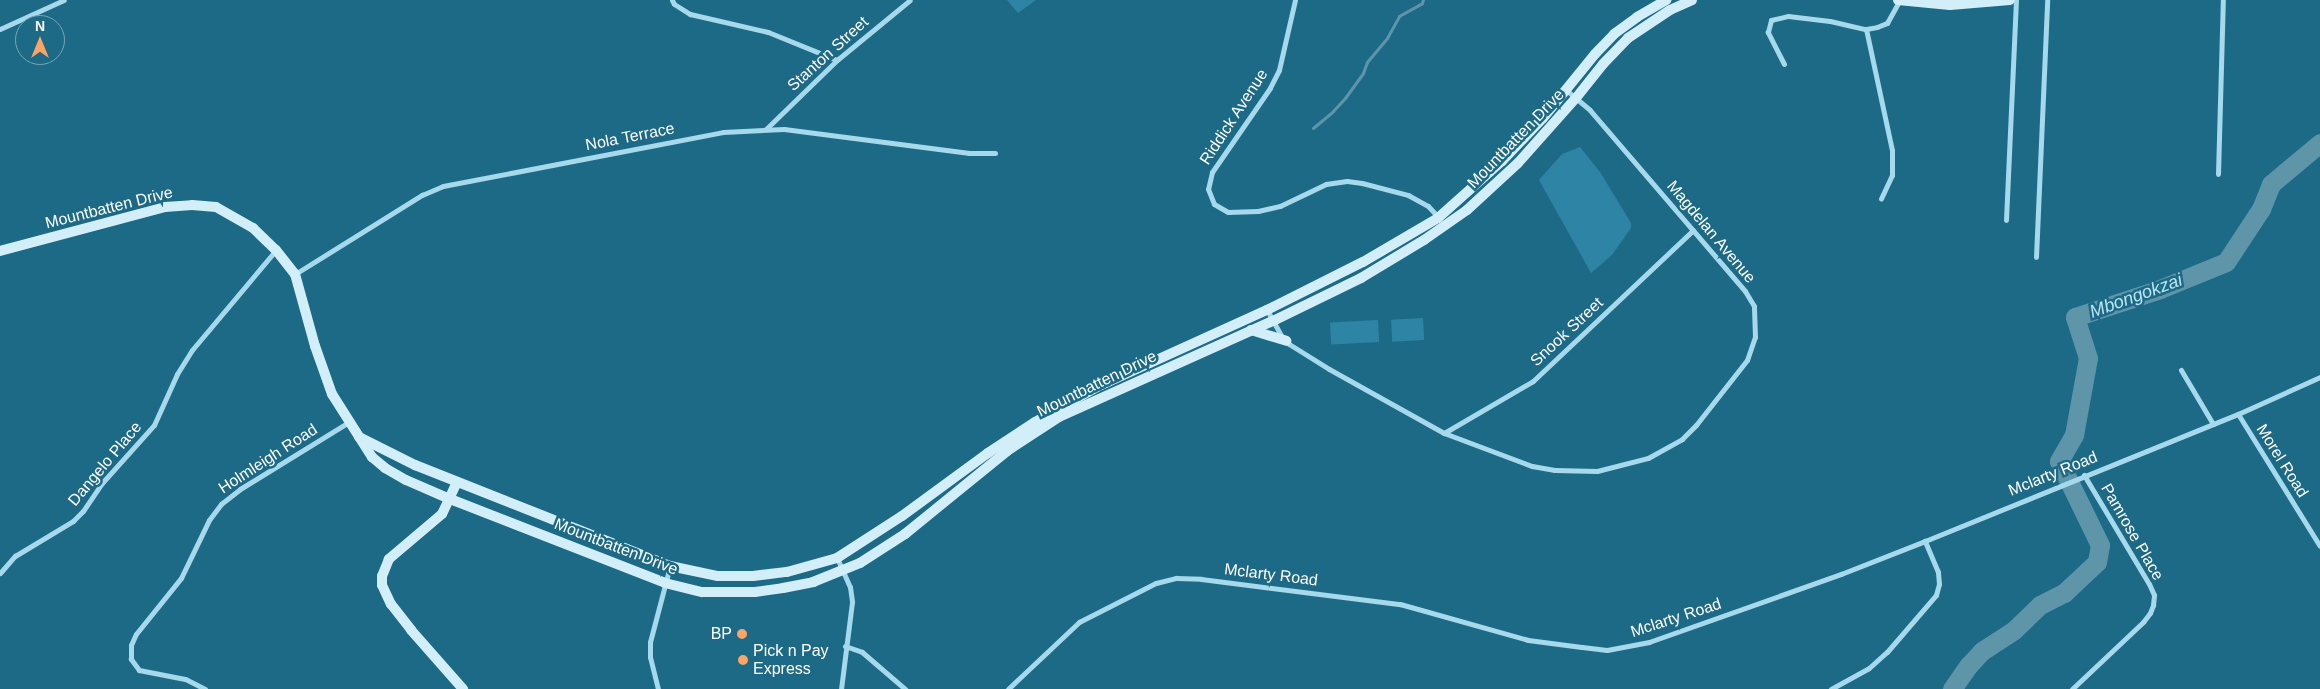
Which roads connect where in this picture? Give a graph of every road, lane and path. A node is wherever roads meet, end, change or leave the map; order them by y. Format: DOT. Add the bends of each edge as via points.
graph roads {
  1 [pos="64,0"];
  2 [pos="672,0"];
  3 [pos="910,0"];
  4 [pos="1295,0"];
  5 [pos="1666,0"];
  6 [pos="1692,0"];
  7 [pos="1899,0"];
  8 [pos="2010,0"];
  9 [pos="2016,0"];
  10 [pos="2047,0"];
  11 [pos="2223,0"];
  12 [pos="50,3"];
  13 [pos="0,29"];
  14 [pos="1866,29"];
  15 [pos="837,60"];
  16 [pos="1784,64"];
  17 [pos="1566,90"];
  18 [pos="1576,98"];
  19 [pos="766,129"];
  20 [pos="995,153"];
  21 [pos="2218,174"];
  22 [pos="1881,199"];
  23 [pos="1438,218"];
  24 [pos="2006,220"];
  25 [pos="1445,227"];
  26 [pos="1693,230"];
  27 [pos="276,250"];
  28 [pos="0,251"];
  29 [pos="2036,257"];
  30 [pos="295,274"];
  31 [pos="1267,310"];
  32 [pos="1272,321"];
  33 [pos="1251,330"];
  34 [pos="1286,341"];
  35 [pos="2181,370"];
  36 [pos="2320,378"];
  37 [pos="2238,414"];
  38 [pos="349,422"];
  39 [pos="2213,424"];
  40 [pos="1444,433"];
  41 [pos="358,437"];
  42 [pos="2084,475"];
  43 [pos="457,482"];
  44 [pos="450,499"];
  45 [pos="1925,541"];
  46 [pos="2319,541"];
  47 [pos="837,558"];
  48 [pos="670,566"];
  49 [pos="843,571"];
  50 [pos="0,573"];
  51 [pos="753,576"];
  52 [pos="665,583"];
  53 [pos="754,592"];
  54 [pos="846,646"];
  55 [pos="205,689"];
  56 [pos="462,689"];
  57 [pos="658,689"];
  58 [pos="841,689"];
  59 [pos="905,689"];
  60 [pos="1008,689"];
  61 [pos="1831,689"];
  62 [pos="2072,689"];
  1 -- 12 [label="street"];
  2 -- 15 [label="street" via="690,14 768,32"];
  3 -- 15 [label="street, Stanton Street"];
  4 -- 23 [label="street, Riddick Avenue" via="1279,70 1212,172 1208,189 1214,204 1228,212 1258,212 1280,206 1326,184 1347,181 1408,195 1428,206"];
  5 -- 17 [label="main road, Mountbatten Drive" via="1614,34"];
  6 -- 18 [label="main road, Mountbatten Drive" via="1670,10 1628,38"];
  7 -- 8 [label="main road" via="1950,5"];
  7 -- 14 [label="street" via="1887,23"];
  9 -- 24 [label="street"];
  10 -- 29 [label="street"];
  11 -- 21 [label="street"];
  12 -- 13 [label="street"];
  14 -- 16 [label="street" via="1830,21 1778,17 1771,20 1768,32"];
  14 -- 22 [label="street" via="1892,150 1892,175"];
  15 -- 19 [label="street, Stanton Street"];
  17 -- 18 [label="street, Magdelan Avenue"];
  17 -- 23 [label="main road, Mountbatten Drive" via="1502,161"];
  18 -- 25 [label="main road, Mountbatten Drive" via="1493,188"];
  18 -- 26 [label="street, Magdelan Avenue" via="1590,110"];
  19 -- 20 [label="street, Nola Terrace"];
  19 -- 30 [label="street, Nola Terrace" via="723,132 443,186 422,195"];
  23 -- 25 [label="street, Riddick Avenue"];
  23 -- 31 [label="main road, Mountbatten Drive" via="1363,262"];
  25 -- 32 [label="main road, Mountbatten Drive" via="1361,278"];
  26 -- 40 [label="street, Snook Street" via="1533,382"];
  26 -- 40 [label="street, Magdelan Avenue" via="1751,299 1756,326 1747,360 1682,439 1634,463 1597,471 1555,470 1518,462"];
  27 -- 28 [label="main road, Mountbatten Drive" via="236,217 216,207 192,204 165,207"];
  27 -- 30 [label="main road, Mountbatten Drive"];
  27 -- 50 [label="street, Dangelo Place" via="192,350 177,374 154,425 102,483 83,511 73,521 15,556"];
  30 -- 38 [label="main road, Mountbatten Drive" via="332,394"];
  31 -- 32 [label="street, Magdelan Avenue"];
  31 -- 47 [label="main road, Mountbatten Drive" via="1097,387 1035,422"];
  32 -- 33 [label="main road, Mountbatten Drive"];
  32 -- 34 [label="street, Magdelan Avenue"];
  33 -- 34 [label="main road"];
  33 -- 49 [label="main road, Mountbatten Drive" via="1059,417 1007,451 905,534 860,564"];
  34 -- 40 [label="street, Magdelan Avenue" via="1328,369"];
  35 -- 39 [label="street"];
  36 -- 37 [label="street, Mclarty Road"];
  37 -- 39 [label="street, Mclarty Road"];
  37 -- 46 [label="street, Morel Road"];
  38 -- 41 [label="main road, Mountbatten Drive"];
  38 -- 55 [label="street, Holmleigh Road" via="240,488 221,504 209,520 182,578 136,634 131,645 131,659 139,670 185,679"];
  39 -- 42 [label="street, Mclarty Road"];
  41 -- 43 [label="main road, Mountbatten Drive"];
  41 -- 44 [label="main road, Mountbatten Drive" via="372,457 385,468"];
  42 -- 45 [label="street, Mclarty Road"];
  42 -- 62 [label="street, Pamrose Place" via="2149,584 2154,605 2143,622"];
  43 -- 44 [label="main road"];
  43 -- 48 [label="main road, Mountbatten Drive"];
  44 -- 52 [label="main road, Mountbatten Drive"];
  44 -- 56 [label="main road" via="442,514 389,559 382,585 391,604 411,630"];
  45 -- 60 [label="street, Mclarty Road" via="1649,642 1608,650 1528,640 1400,604 1176,578 1156,583 1079,622"];
  45 -- 61 [label="street" via="1938,572 1936,595 1887,652 1869,668"];
  47 -- 49 [label="street"];
  47 -- 51 [label="main road, Mountbatten Drive" via="787,572"];
  48 -- 51 [label="main road, Mountbatten Drive" via="718,576"];
  48 -- 52 [label="street"];
  49 -- 53 [label="main road, Mountbatten Drive" via="813,582"];
  49 -- 54 [label="street" via="852,602"];
  51 -- 53 [label="main road"];
  52 -- 53 [label="main road, Mountbatten Drive" via="702,592"];
  52 -- 57 [label="street" via="650,642 650,657"];
  54 -- 58 [label="street"];
  54 -- 59 [label="street" via="862,652"];
}
